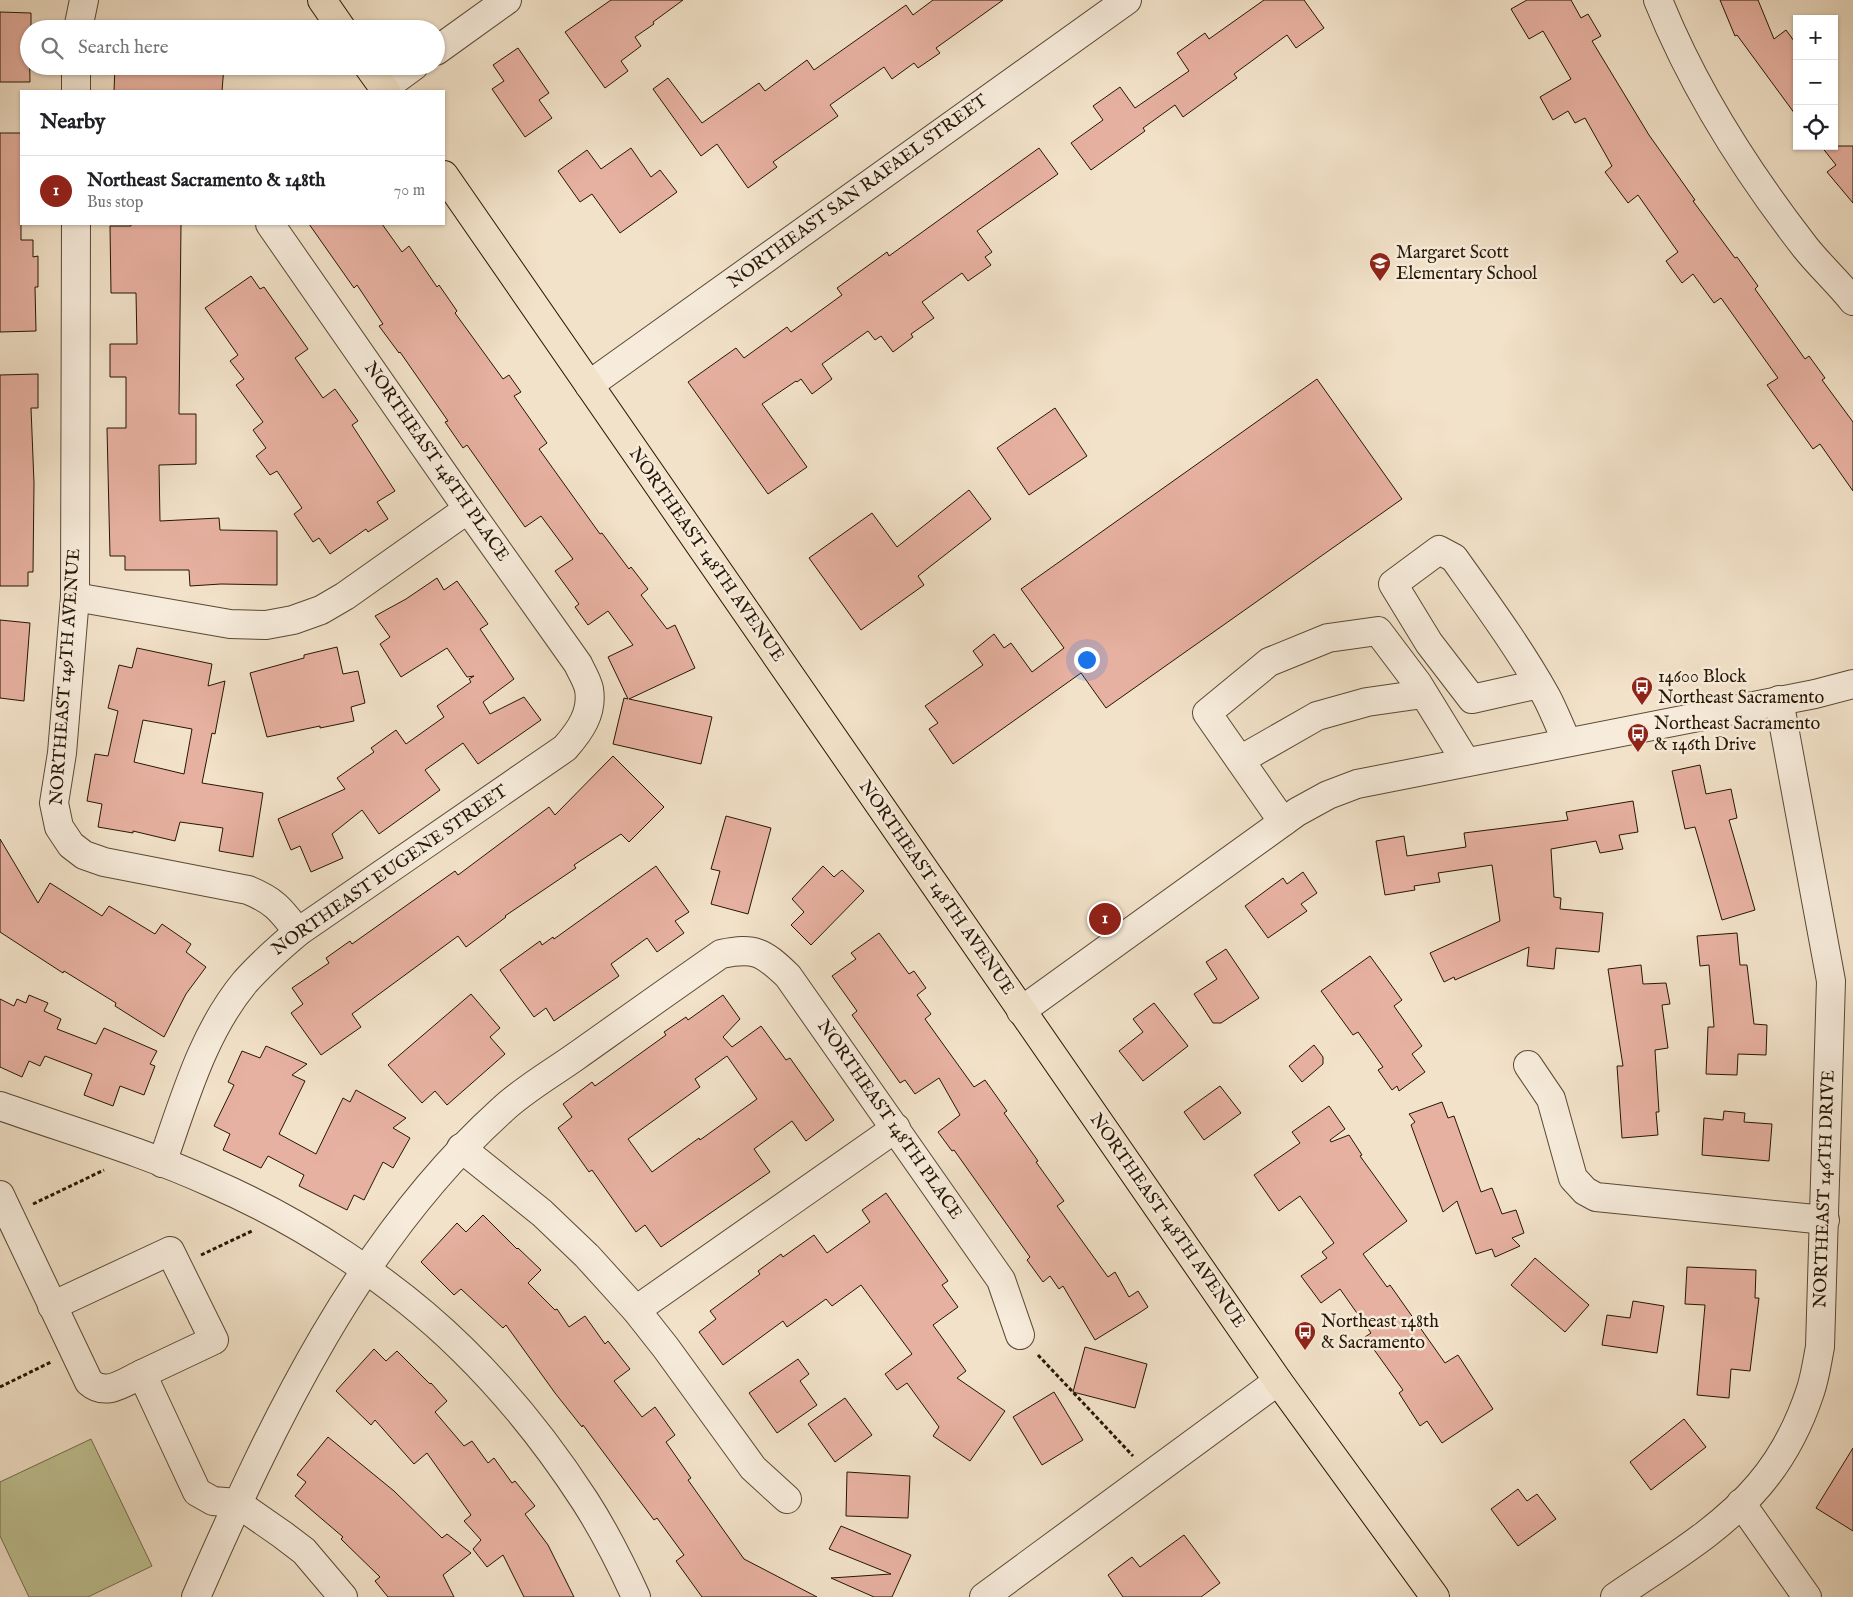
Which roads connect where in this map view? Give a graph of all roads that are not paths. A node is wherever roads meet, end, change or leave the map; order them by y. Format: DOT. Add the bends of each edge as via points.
graph roads {
  1 [pos="84,0"];
  2 [pos="322,0"];
  3 [pos="507,0"];
  4 [pos="1127,0"];
  5 [pos="1658,0"];
  6 [pos="80,20"];
  7 [pos="336,20"];
  8 [pos="445,45"];
  9 [pos="76,75"];
  10 [pos="374,75"];
  11 [pos="403,75"];
  12 [pos="76,90"];
  13 [pos="385,90"];
  14 [pos="445,176"];
  15 [pos="76,225"];
  16 [pos="271,225"];
  17 [pos="1853,301"];
  18 [pos="589,385"];
  19 [pos="468,509"];
  20 [pos="75,597"];
  21 [pos="1539,684"];
  22 [pos="1853,684"];
  23 [pos="1423,694"];
  24 [pos="1778,700"];
  25 [pos="590,706"];
  26 [pos="1567,742"];
  27 [pos="1240,760"];
  28 [pos="1466,762"];
  29 [pos="1283,822"];
  30 [pos="298,932"];
  31 [pos="1842,979"];
  32 [pos="1021,1011"];
  33 [pos="1528,1065"];
  34 [pos="0,1106"];
  35 [pos="896,1128"];
  36 [pos="461,1148"];
  37 [pos="162,1162"];
  38 [pos="3,1201"];
  39 [pos="1825,1220"];
  40 [pos="365,1270"];
  41 [pos="52,1306"];
  42 [pos="636,1310"];
  43 [pos="1020,1335"];
  44 [pos="142,1374"];
  45 [pos="1278,1381"];
  46 [pos="787,1499"];
  47 [pos="237,1503"];
  48 [pos="1741,1503"];
  49 [pos="196,1597"];
  50 [pos="343,1597"];
  51 [pos="636,1597"];
  52 [pos="984,1597"];
  53 [pos="1435,1597"];
  54 [pos="1615,1597"];
  55 [pos="1807,1597"];
  1 -- 6 [label="street"];
  2 -- 7 [label="main road"];
  3 -- 8 [label="street"];
  4 -- 18 [label="street, NORTHEAST SAN RAFAEL STREET"];
  5 -- 17 [label="street" via="1694,78 1727,137 1807,249"];
  9 -- 12 [label="street"];
  10 -- 13 [label="main road"];
  11 -- 13 [label="street"];
  14 -- 18 [label="main road, NORTHEAST 148TH AVENUE"];
  15 -- 20 [label="street, NORTHEAST 149TH AVENUE"];
  16 -- 19 [label="street, NORTHEAST 148TH PLACE"];
  18 -- 32 [label="main road, NORTHEAST 148TH AVENUE"];
  19 -- 20 [label="street" via="345,596 321,610 293,620 266,625 230,624"];
  19 -- 25 [label="street, NORTHEAST 148TH PLACE" via="578,664 589,688"];
  20 -- 30 [label="street, NORTHEAST 149TH AVENUE" via="62,753 54,803 59,828 71,845 84,855 104,862 248,890 280,909"];
  21 -- 21 [label="street" via="1454,558 1440,550 1393,584 1429,642 1472,699"];
  21 -- 26 [label="street"];
  22 -- 24 [label="street"];
  23 -- 27 [label="street" via="1368,702 1317,716"];
  23 -- 27 [label="street" via="1378,631 1328,638 1269,662 1208,713"];
  23 -- 28 [label="street"];
  24 -- 26 [label="street"];
  24 -- 31 [label="street, NORTHEAST 146TH DRIVE"];
  25 -- 30 [label="street, NORTHEAST EUGENE STREET" via="581,730 565,748"];
  26 -- 28 [label="street"];
  27 -- 29 [label="street"];
  28 -- 29 [label="street" via="1357,784 1328,795"];
  29 -- 32 [label="street"];
  30 -- 37 [label="street, NORTHEAST EUGENE STREET" via="266,959 224,1012 197,1066"];
  31 -- 39 [label="street, NORTHEAST 146TH DRIVE"];
  32 -- 45 [label="main road, NORTHEAST 148TH AVENUE"];
  33 -- 39 [label="street" via="1551,1099 1573,1178 1596,1197"];
  34 -- 37 [label="street"];
  35 -- 36 [label="street, NORTHEAST 148TH PLACE" via="788,976 769,957 743,949 721,954 504,1108"];
  35 -- 42 [label="street"];
  35 -- 43 [label="street, NORTHEAST 148TH PLACE" via="1000,1280"];
  36 -- 40 [label="street"];
  36 -- 42 [label="street" via="542,1213"];
  37 -- 40 [label="street" via="272,1211"];
  38 -- 41 [label="street"];
  39 -- 48 [label="street, NORTHEAST 146TH DRIVE" via="1820,1347 1811,1390 1799,1422 1779,1458"];
  40 -- 47 [label="street" via="293,1390"];
  40 -- 51 [label="street" via="462,1349 512,1404 585,1502 615,1552"];
  41 -- 44 [label="street" via="88,1382 96,1388 108,1389"];
  41 -- 44 [label="street" via="170,1251 214,1340"];
  42 -- 46 [label="street" via="753,1468"];
  44 -- 47 [label="street" via="197,1492 213,1501"];
  45 -- 52 [label="street"];
  45 -- 53 [label="main road, NORTHEAST 148TH AVENUE"];
  47 -- 49 [label="street"];
  47 -- 50 [label="street" via="304,1551"];
  48 -- 54 [label="street, NORTHEAST 146TH DRIVE" via="1714,1528"];
  48 -- 55 [label="street"];
}
